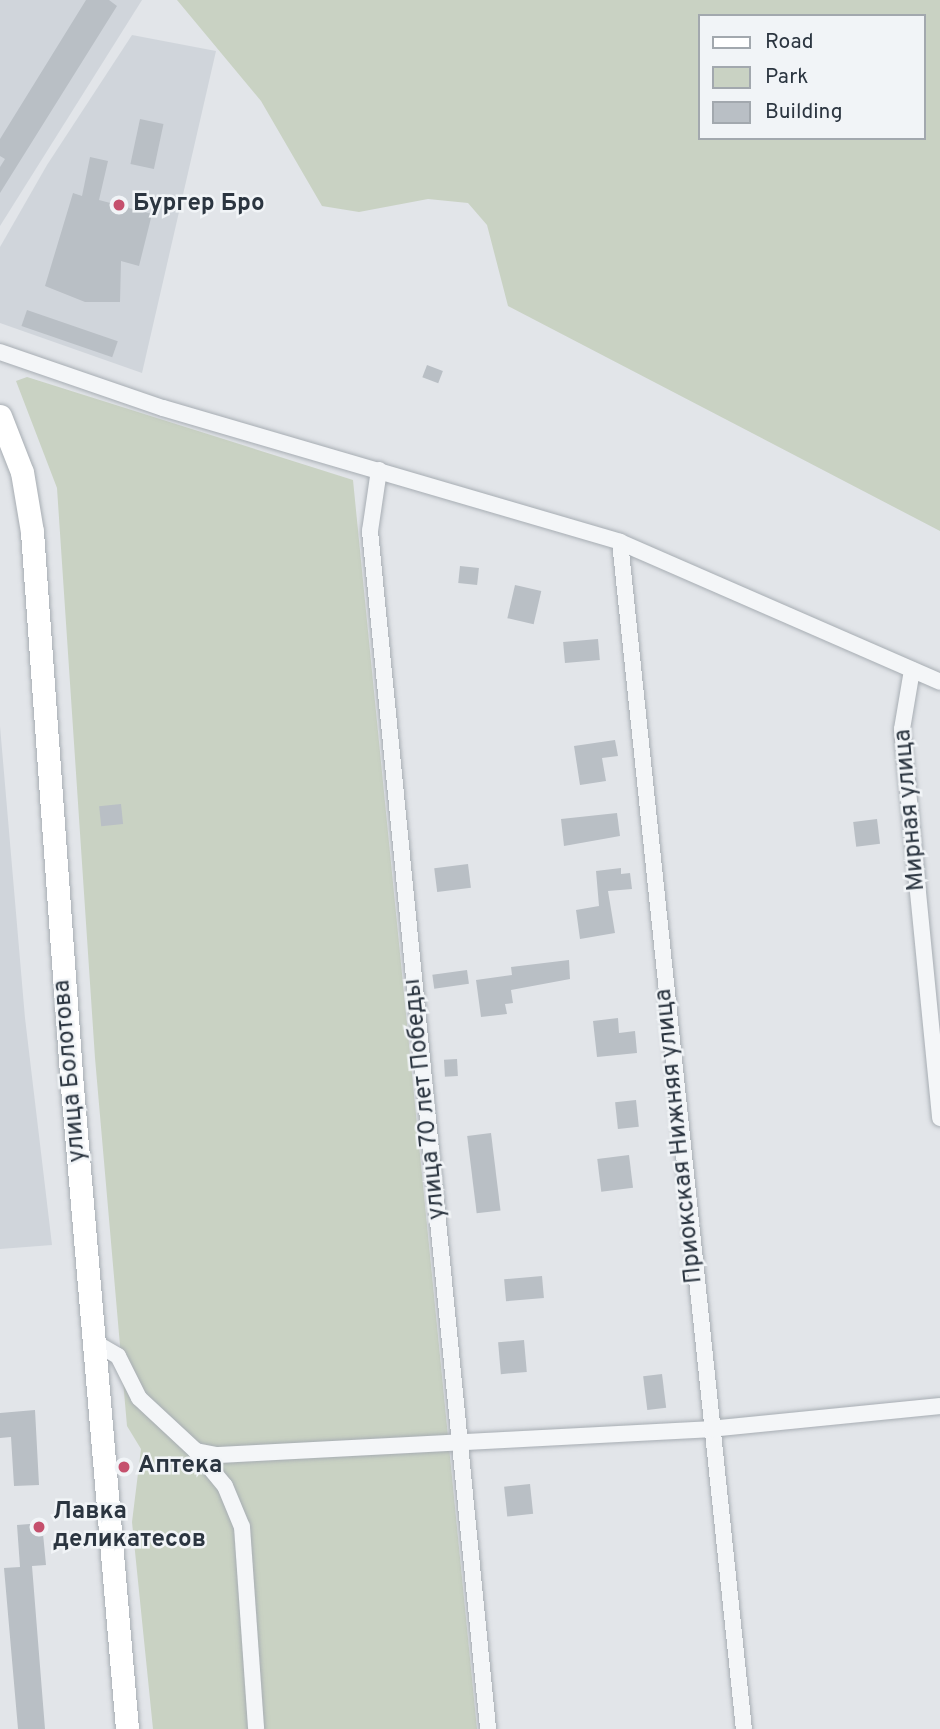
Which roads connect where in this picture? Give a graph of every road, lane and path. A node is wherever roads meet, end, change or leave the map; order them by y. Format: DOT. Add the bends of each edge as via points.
graph roads {
  1 [pos="1,355"];
  2 [pos="0,416"];
  3 [pos="379,470"];
  4 [pos="621,542"];
  5 [pos="912,670"];
  6 [pos="940,682"];
  7 [pos="940,1118"];
  8 [pos="92,1341"];
  9 [pos="940,1406"];
  10 [pos="710,1429"];
  11 [pos="460,1442"];
  12 [pos="196,1451"];
  13 [pos="127,1729"];
  14 [pos="256,1729"];
  15 [pos="488,1729"];
  16 [pos="744,1729"];
  1 -- 3 [label="street" via="163,408"];
  2 -- 8 [label="main road, улица Болотова" via="22,472 32,532"];
  3 -- 4 [label="street"];
  3 -- 11 [label="street, улица 70 лет Победы" via="370,530"];
  4 -- 5 [label="street"];
  4 -- 10 [label="street, Приокская Нижняя улица"];
  5 -- 6 [label="street"];
  5 -- 7 [label="street, Мирная улица" via="902,729"];
  8 -- 12 [label="street" via="118,1356 139,1398"];
  8 -- 13 [label="main road, улица Болотова"];
  9 -- 10 [label="street"];
  10 -- 11 [label="street"];
  10 -- 16 [label="street, Приокская Нижняя улица"];
  11 -- 12 [label="street" via="217,1455"];
  11 -- 15 [label="street, улица 70 лет Победы"];
  12 -- 14 [label="street" via="225,1486 242,1527"];
}
